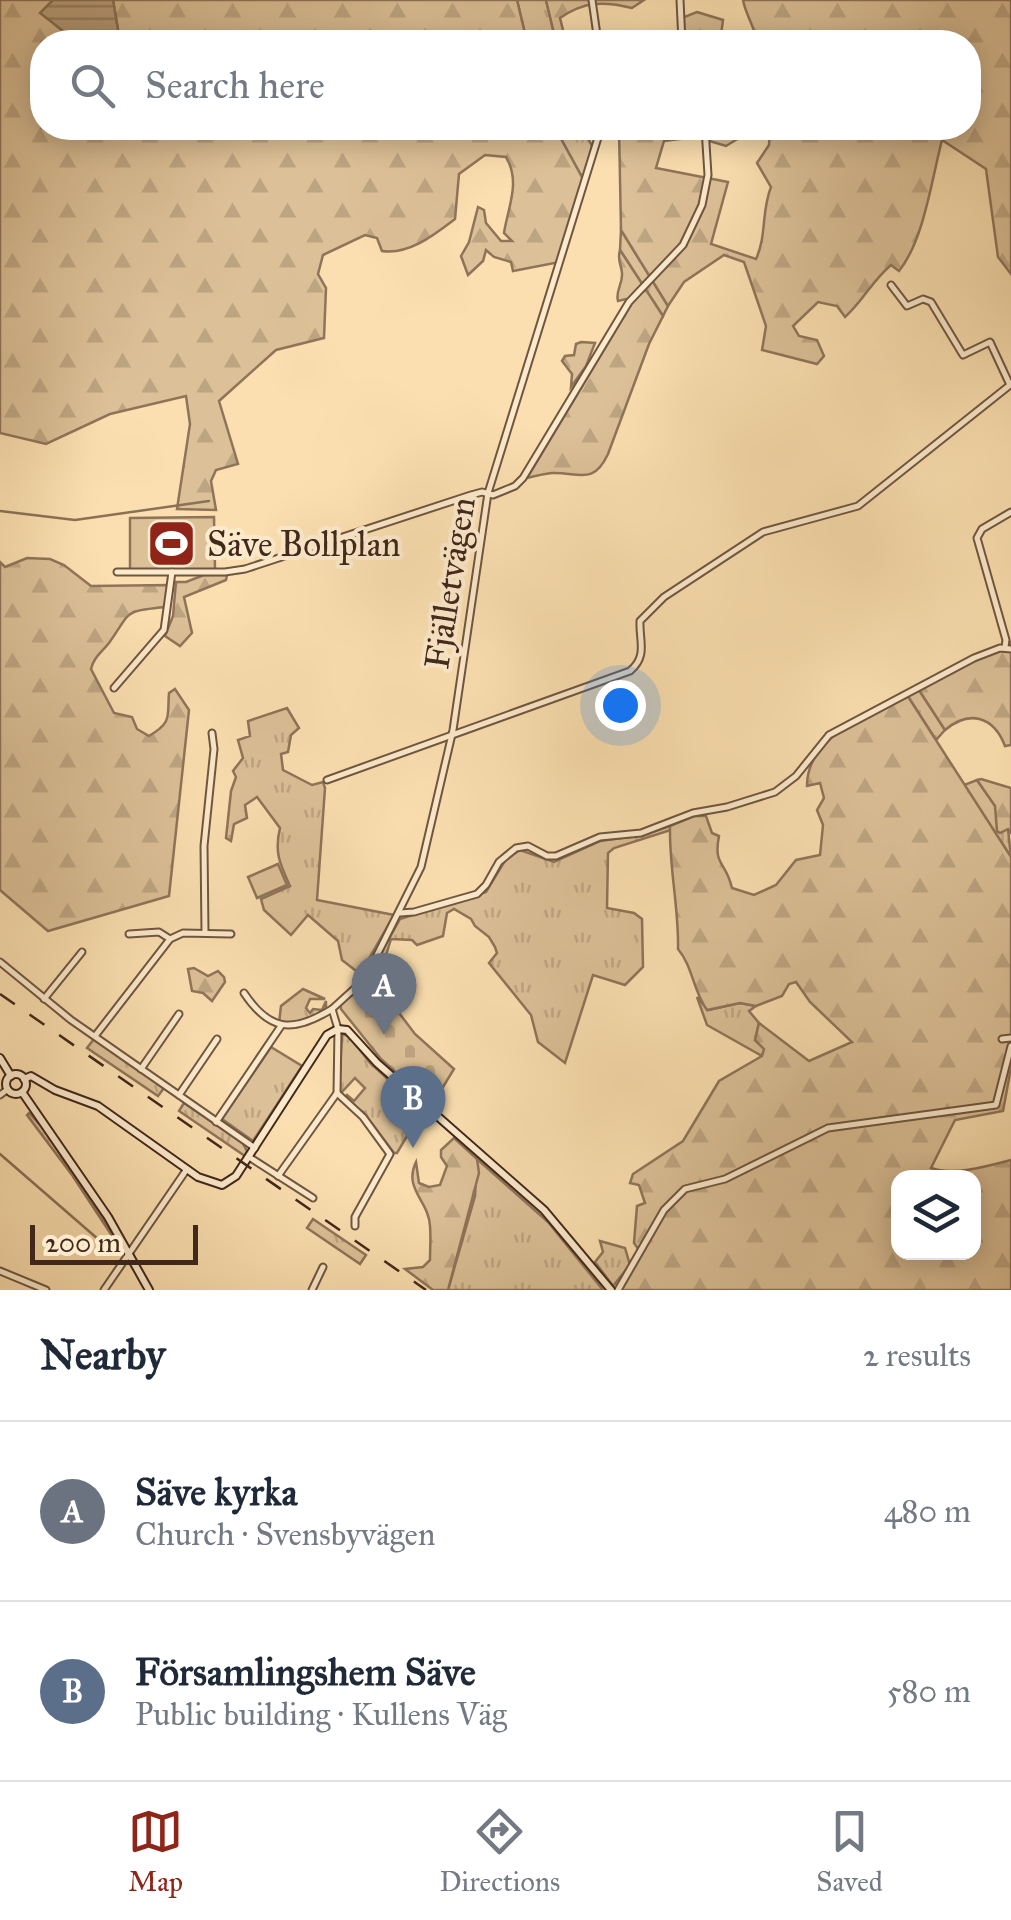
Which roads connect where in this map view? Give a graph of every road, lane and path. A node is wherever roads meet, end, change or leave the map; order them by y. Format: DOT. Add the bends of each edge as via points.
graph roads {
  1 [pos="592,0"];
  2 [pos="680,0"];
  3 [pos="596,30"];
  4 [pos="681,30"];
  5 [pos="598,140"];
  6 [pos="707,140"];
  7 [pos="891,285"];
  8 [pos="488,494"];
  9 [pos="1011,512"];
  10 [pos="117,572"];
  11 [pos="172,572"];
  12 [pos="1008,636"];
  13 [pos="1008,648"];
  14 [pos="114,688"];
  15 [pos="212,734"];
  16 [pos="452,736"];
  17 [pos="327,780"];
  18 [pos="400,913"];
  19 [pos="205,933"];
  20 [pos="129,934"];
  21 [pos="231,934"];
  22 [pos="170,939"];
  23 [pos="82,952"];
  24 [pos="0,962"];
  25 [pos="244,993"];
  26 [pos="44,999"];
  27 [pos="332,1009"];
  28 [pos="178,1014"];
  29 [pos="281,1026"];
  30 [pos="338,1029"];
  31 [pos="95,1036"];
  32 [pos="1002,1038"];
  33 [pos="1011,1038"];
  34 [pos="217,1039"];
  35 [pos="1011,1046"];
  36 [pos="0,1058"];
  37 [pos="141,1069"];
  38 [pos="11,1076"];
  39 [pos="24,1079"];
  40 [pos="8,1089"];
  41 [pos="22,1092"];
  42 [pos="336,1093"];
  43 [pos="0,1095"];
  44 [pos="179,1095"];
  45 [pos="216,1122"];
  46 [pos="255,1148"];
  47 [pos="249,1157"];
  48 [pos="187,1170"];
  49 [pos="278,1176"];
  50 [pos="312,1198"];
  51 [pos="355,1226"];
  52 [pos="129,1251"];
  53 [pos="324,1267"];
  54 [pos="0,1272"];
  55 [pos="46,1290"];
  56 [pos="104,1290"];
  57 [pos="150,1290"];
  58 [pos="312,1290"];
  59 [pos="614,1290"];
  1 -- 3 [label="street"];
  2 -- 4 [label="street"];
  5 -- 8 [label="street, Fjälletvägen"];
  6 -- 8 [label="street" via="708,175 690,233 629,302 523,478"];
  7 -- 16 [label="street" via="907,306 931,302 963,356 990,342 1010,385 858,506 772,527 664,597 640,621 642,652 630,671"];
  8 -- 11 [label="street" via="252,568"];
  8 -- 16 [label="street, Fjälletvägen"];
  9 -- 12 [label="street" via="977,538"];
  10 -- 11 [label="street"];
  11 -- 14 [label="street" via="164,630"];
  12 -- 13 [label="street"];
  13 -- 18 [label="street" via="974,658 829,735 775,792 641,833 595,838 553,856 519,847 478,893"];
  15 -- 19 [label="street"];
  16 -- 17 [label="street"];
  16 -- 18 [label="street, Fjälletvägen" via="422,863"];
  18 -- 27 [label="street, Fjälletvägen" via="361,984"];
  19 -- 21 [label="street"];
  19 -- 22 [label="street"];
  20 -- 22 [label="street" via="159,932"];
  22 -- 31 [label="street"];
  23 -- 26 [label="street"];
  24 -- 26 [label="street"];
  25 -- 29 [label="street"];
  26 -- 31 [label="street"];
  27 -- 29 [label="street" via="310,1022"];
  27 -- 30 [label="street"];
  28 -- 37 [label="street"];
  29 -- 45 [label="street"];
  30 -- 42 [label="street"];
  30 -- 46 [label="street" via="325,1038"];
  30 -- 59 [label="street" via="352,1033 544,1210"];
  31 -- 37 [label="street"];
  32 -- 33 [label="street"];
  34 -- 44 [label="street"];
  35 -- 59 [label="street" via="996,1106 828,1128 725,1179 680,1192"];
  36 -- 38 [label="street"];
  37 -- 44 [label="street"];
  38 -- 39 [label="street"];
  38 -- 40 [label="street"];
  39 -- 41 [label="street"];
  39 -- 48 [label="street" via="31,1076 85,1099"];
  40 -- 41 [label="street"];
  40 -- 43 [label="street"];
  41 -- 52 [label="street"];
  42 -- 49 [label="street"];
  42 -- 51 [label="street" via="390,1154"];
  44 -- 45 [label="street"];
  45 -- 46 [label="street"];
  46 -- 47 [label="street"];
  47 -- 48 [label="street" via="225,1184"];
  47 -- 49 [label="street"];
  48 -- 52 [label="street"];
  49 -- 50 [label="street"];
  52 -- 56 [label="street"];
  52 -- 57 [label="street"];
  53 -- 58 [label="street"];
  54 -- 55 [label="street"];
}
